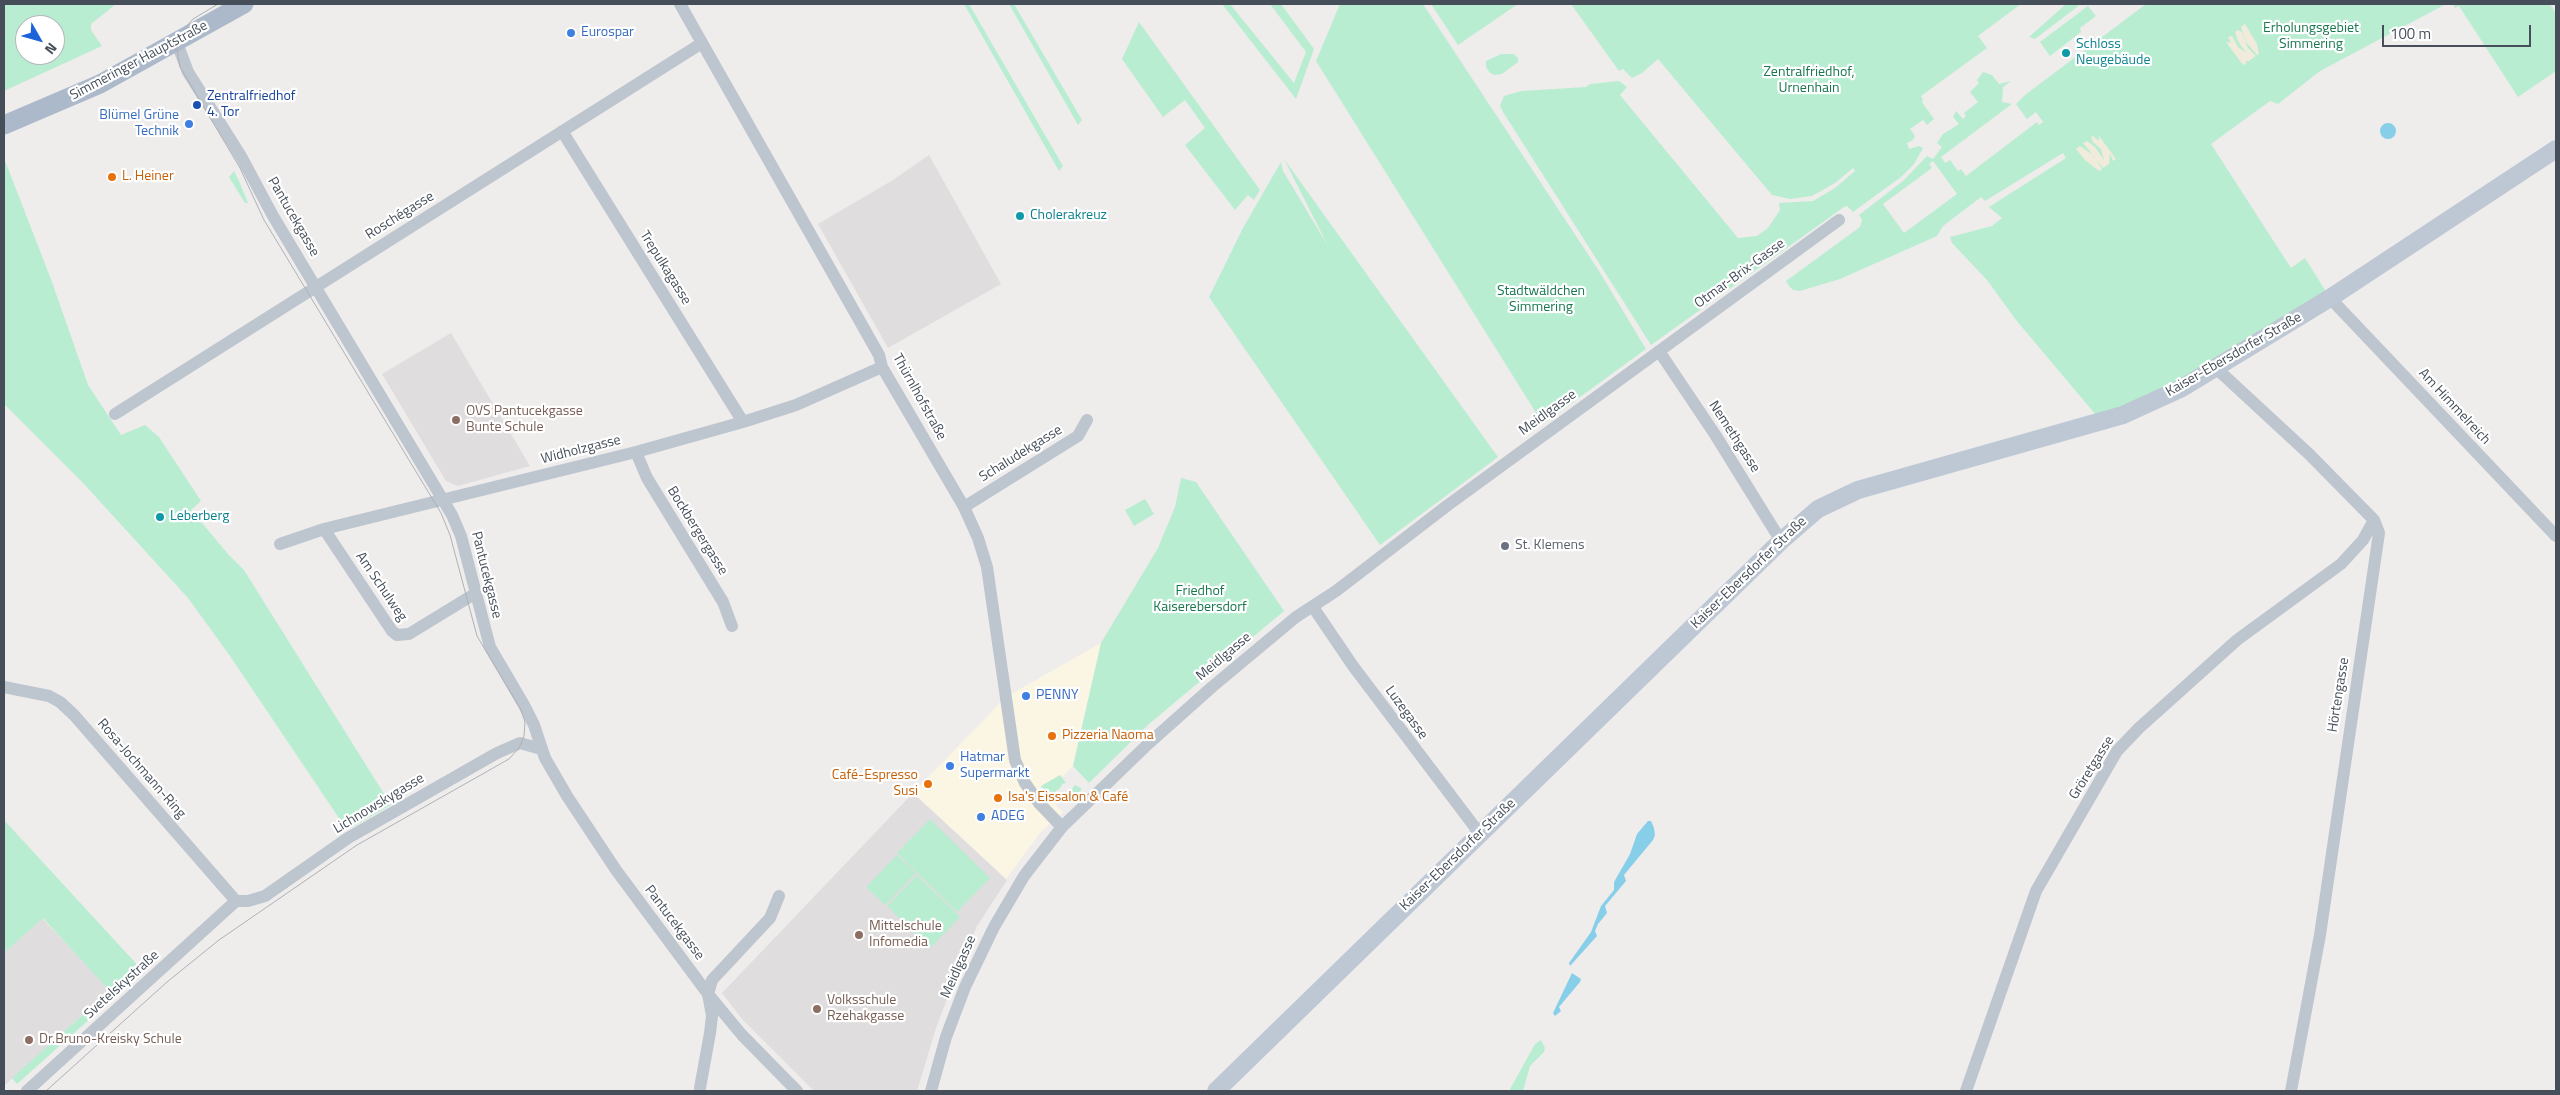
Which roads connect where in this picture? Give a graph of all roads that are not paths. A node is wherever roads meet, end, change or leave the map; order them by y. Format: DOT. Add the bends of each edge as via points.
graph roads {
  1 [pos="244,4"];
  2 [pos="680,4"];
  3 [pos="177,43"];
  4 [pos="702,43"];
  5 [pos="4,125"];
  6 [pos="562,131"];
  7 [pos="2556,149"];
  8 [pos="1839,220"];
  9 [pos="316,286"];
  10 [pos="2330,298"];
  11 [pos="1659,351"];
  12 [pos="882,367"];
  13 [pos="2217,369"];
  14 [pos="115,414"];
  15 [pos="1087,420"];
  16 [pos="743,422"];
  17 [pos="636,452"];
  18 [pos="444,500"];
  19 [pos="964,507"];
  20 [pos="2374,520"];
  21 [pos="324,529"];
  22 [pos="2556,536"];
  23 [pos="1781,541"];
  24 [pos="280,544"];
  25 [pos="476,594"];
  26 [pos="1313,607"];
  27 [pos="732,626"];
  28 [pos="4,687"];
  29 [pos="541,749"];
  30 [pos="1062,827"];
  31 [pos="1480,834"];
  32 [pos="779,896"];
  33 [pos="236,901"];
  34 [pos="708,994"];
  35 [pos="700,1088"];
  36 [pos="27,1091"];
  37 [pos="797,1091"];
  38 [pos="931,1091"];
  39 [pos="1216,1091"];
  40 [pos="1966,1091"];
  41 [pos="2291,1091"];
  1 -- 3 [label="main road, Simmeringer Hauptstraße"];
  2 -- 4 [label="street, Thürnlhofstraße"];
  3 -- 5 [label="main road, Simmeringer Hauptstraße" via="100,84"];
  3 -- 9 [label="street, Pantucekgasse" via="188,72"];
  4 -- 6 [label="street, Roschégasse"];
  4 -- 12 [label="street, Thürnlhofstraße" via="879,355"];
  6 -- 9 [label="street, Roschégasse"];
  6 -- 16 [label="street, Trepulkagasse"];
  7 -- 10 [label="main road, Kaiser-Ebersdorfer Straße"];
  8 -- 11 [label="street, Otmar-Brix-Gasse"];
  9 -- 14 [label="street, Roschégasse"];
  9 -- 18 [label="street, Pantucekgasse"];
  10 -- 13 [label="main road, Kaiser-Ebersdorfer Straße"];
  10 -- 22 [label="street, Am Himmelreich"];
  11 -- 23 [label="street, Nemethgasse"];
  11 -- 26 [label="street, Meidlgasse"];
  12 -- 16 [label="street, Widholzgasse" via="796,405"];
  12 -- 19 [label="street, Thürnlhofstraße"];
  13 -- 20 [label="street" via="2309,454"];
  13 -- 23 [label="main road, Kaiser-Ebersdorfer Straße" via="2123,415 1858,490 1818,509"];
  15 -- 19 [label="street, Schaludekgasse" via="1078,436"];
  16 -- 17 [label="street, Widholzgasse"];
  17 -- 18 [label="street, Widholzgasse"];
  17 -- 27 [label="street, Bockbergergasse" via="647,478 723,602"];
  18 -- 21 [label="street, Widholzgasse"];
  18 -- 25 [label="street, Pantucekgasse" via="458,527"];
  19 -- 30 [label="street, Thürnlhofstraße" via="986,567 1015,760 1034,796"];
  20 -- 40 [label="street, Gröretgasse" via="2364,540 2341,564 2237,640 2117,751 2036,891"];
  20 -- 41 [label="street, Hörtengasse" via="2379,533 2320,935"];
  21 -- 24 [label="street, Widholzgasse"];
  21 -- 25 [label="street, Am Schulweg" via="392,631 399,636 409,634"];
  23 -- 31 [label="main road, Kaiser-Ebersdorfer Straße"];
  25 -- 29 [label="street, Pantucekgasse" via="490,646 534,725"];
  26 -- 30 [label="street, Meidlgasse" via="1288,623 1212,687"];
  26 -- 31 [label="street, Luzegasse" via="1353,666"];
  28 -- 33 [label="street, Rosa-Jochmann-Ring" via="49,696 60,702"];
  29 -- 33 [label="street, Lichnowskygasse" via="520,743 505,749 348,838 265,896"];
  29 -- 34 [label="street, Pantucekgasse" via="592,835"];
  30 -- 38 [label="street, Meidlgasse" via="1024,876 994,927 965,987 946,1037"];
  31 -- 39 [label="main road, Kaiser-Ebersdorfer Straße"];
  32 -- 34 [label="street" via="770,918 712,980"];
  33 -- 36 [label="street, Svetelskystraße"];
  34 -- 35 [label="street" via="712,1016"];
  34 -- 37 [label="street, Pantucekgasse" via="742,1035"];
}
